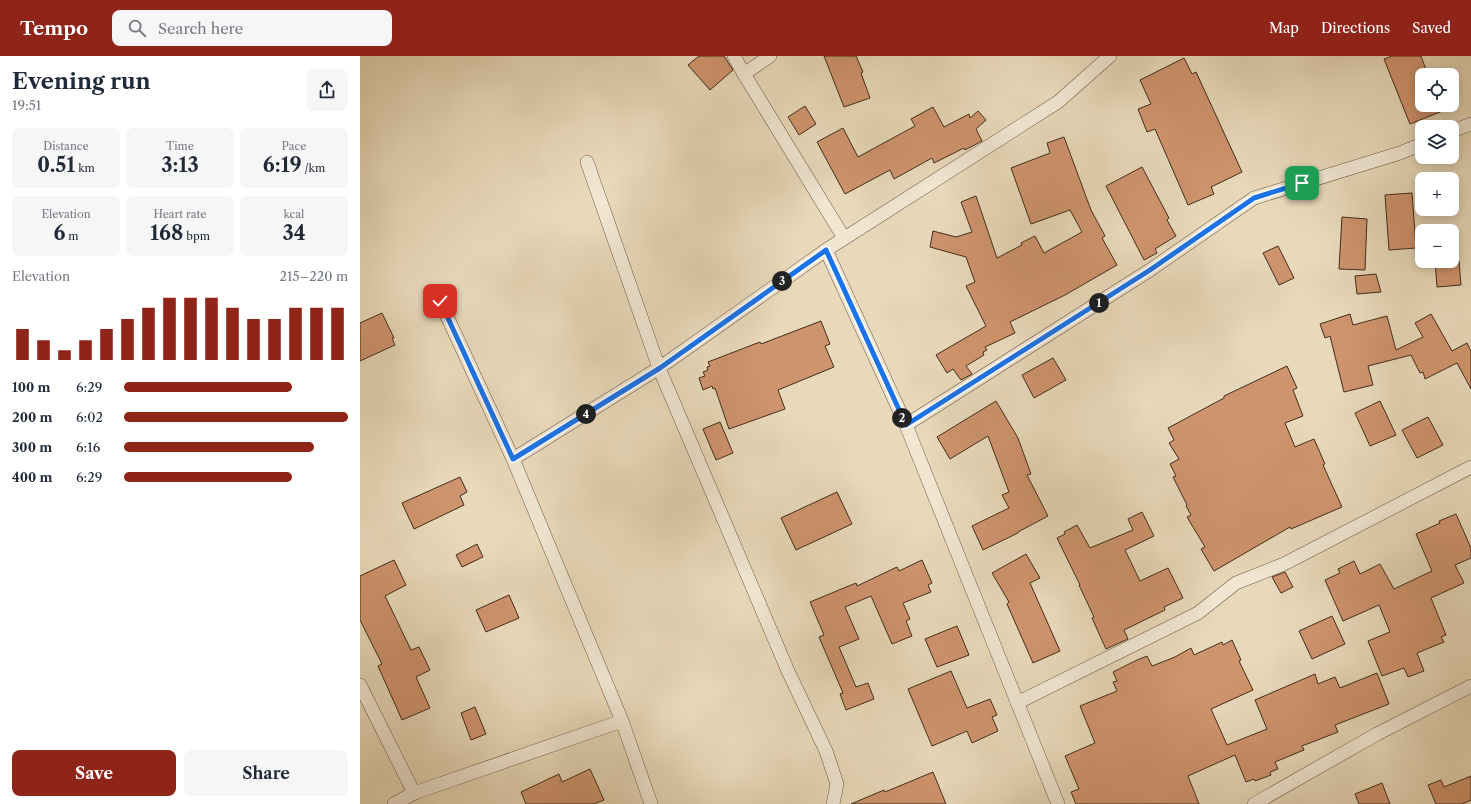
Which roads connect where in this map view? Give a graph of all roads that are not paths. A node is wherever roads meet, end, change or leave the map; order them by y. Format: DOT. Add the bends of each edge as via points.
graph roads {
  1 [pos="734,56"];
  2 [pos="770,56"];
  3 [pos="1110,56"];
  4 [pos="744,74"];
  5 [pos="1471,124"];
  6 [pos="1459,128"];
  7 [pos="1415,147"];
  8 [pos="587,162"];
  9 [pos="844,238"];
  10 [pos="826,250"];
  11 [pos="440,301"];
  12 [pos="660,368"];
  13 [pos="906,425"];
  14 [pos="513,459"];
  15 [pos="1471,467"];
  16 [pos="360,685"];
  17 [pos="1471,686"];
  18 [pos="1018,702"];
  19 [pos="622,721"];
  20 [pos="414,793"];
  21 [pos="394,804"];
  22 [pos="651,804"];
  23 [pos="833,804"];
  24 [pos="1058,804"];
  25 [pos="1254,804"];
  1 -- 4 [label="street"];
  2 -- 4 [label="street"];
  3 -- 9 [label="street" via="1058,102"];
  4 -- 9 [label="street"];
  5 -- 6 [label="street"];
  7 -- 13 [label="street" via="1254,198 1150,270"];
  8 -- 12 [label="street"];
  9 -- 10 [label="street"];
  10 -- 12 [label="street"];
  10 -- 13 [label="street"];
  11 -- 14 [label="street"];
  12 -- 14 [label="street"];
  12 -- 23 [label="street" via="788,671 826,750 837,784"];
  13 -- 18 [label="street"];
  14 -- 19 [label="street"];
  15 -- 18 [label="street" via="1284,564 1236,583 1198,613"];
  16 -- 20 [label="street"];
  17 -- 25 [label="street" via="1377,734"];
  18 -- 24 [label="street"];
  19 -- 20 [label="street"];
  19 -- 22 [label="street"];
  20 -- 21 [label="street"];
}
